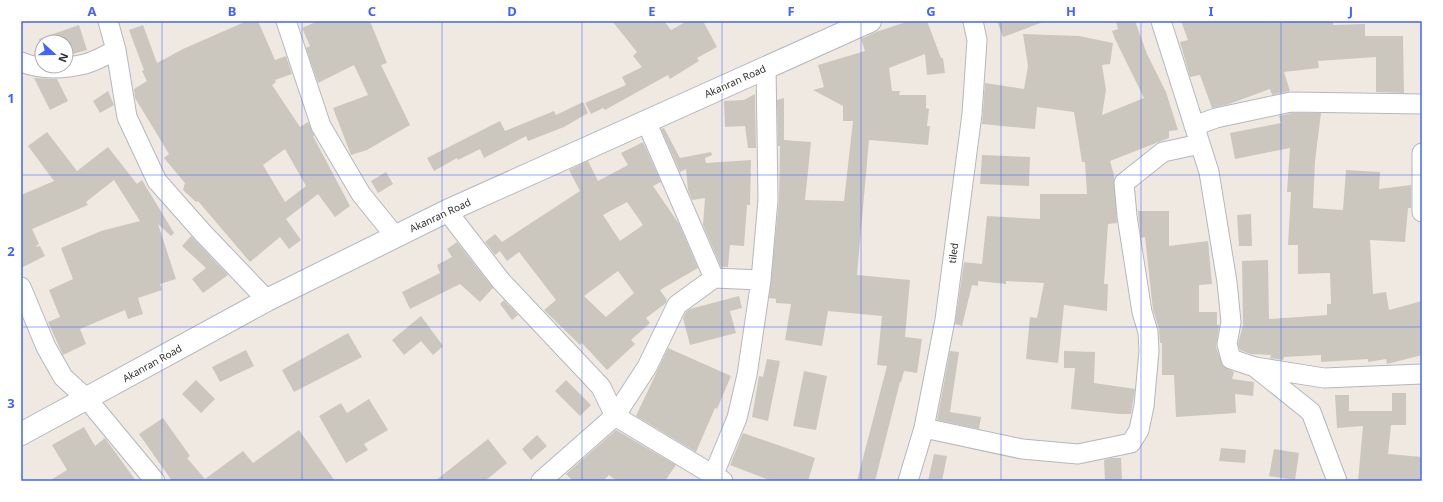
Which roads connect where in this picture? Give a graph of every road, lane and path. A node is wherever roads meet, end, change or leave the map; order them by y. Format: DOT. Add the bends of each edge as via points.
graph roads {
  1 [pos="108,21"];
  2 [pos="286,21"];
  3 [pos="870,21"];
  4 [pos="973,21"];
  5 [pos="1162,21"];
  6 [pos="116,50"];
  7 [pos="21,62"];
  8 [pos="766,67"];
  9 [pos="1422,104"];
  10 [pos="646,121"];
  11 [pos="1197,135"];
  12 [pos="1422,153"];
  13 [pos="447,211"];
  14 [pos="1422,212"];
  15 [pos="395,236"];
  16 [pos="714,278"];
  17 [pos="761,280"];
  18 [pos="21,287"];
  19 [pos="267,300"];
  20 [pos="1255,367"];
  21 [pos="1422,374"];
  22 [pos="88,398"];
  23 [pos="615,416"];
  24 [pos="924,428"];
  25 [pos="21,434"];
  26 [pos="718,479"];
  27 [pos="155,481"];
  28 [pos="541,481"];
  29 [pos="908,481"];
  30 [pos="1337,481"];
  1 -- 6 [label="street"];
  2 -- 15 [label="street" via="321,126 361,194"];
  3 -- 8 [label="main road, Akanran Road"];
  4 -- 24 [label="street, tiled" via="977,40 972,114 945,320"];
  5 -- 11 [label="street"];
  6 -- 7 [label="street" via="86,64 48,68"];
  6 -- 19 [label="street" via="127,117 157,181"];
  8 -- 10 [label="main road, Akanran Road"];
  8 -- 17 [label="street" via="768,200"];
  9 -- 11 [label="street" via="1291,102 1216,118"];
  10 -- 13 [label="main road, Akanran Road"];
  10 -- 16 [label="street"];
  11 -- 20 [label="street" via="1208,172 1227,282 1231,322 1227,344 1231,359"];
  11 -- 24 [label="street" via="1163,152 1124,183 1126,216 1150,352 1139,430 1131,443 1078,454 1022,449"];
  12 -- 14 [label="street"];
  13 -- 15 [label="main road, Akanran Road"];
  13 -- 23 [label="street" via="501,281 601,387"];
  15 -- 19 [label="main road, Akanran Road"];
  16 -- 17 [label="street"];
  16 -- 23 [label="street" via="677,305 647,367"];
  17 -- 26 [label="street" via="746,383"];
  18 -- 22 [label="street" via="46,347 63,377"];
  19 -- 22 [label="main road, Akanran Road"];
  20 -- 21 [label="street" via="1324,378"];
  20 -- 30 [label="street" via="1311,412"];
  22 -- 25 [label="main road, Akanran Road"];
  22 -- 27 [label="street"];
  23 -- 26 [label="street"];
  23 -- 28 [label="street"];
  24 -- 29 [label="street, tiled"];
}
